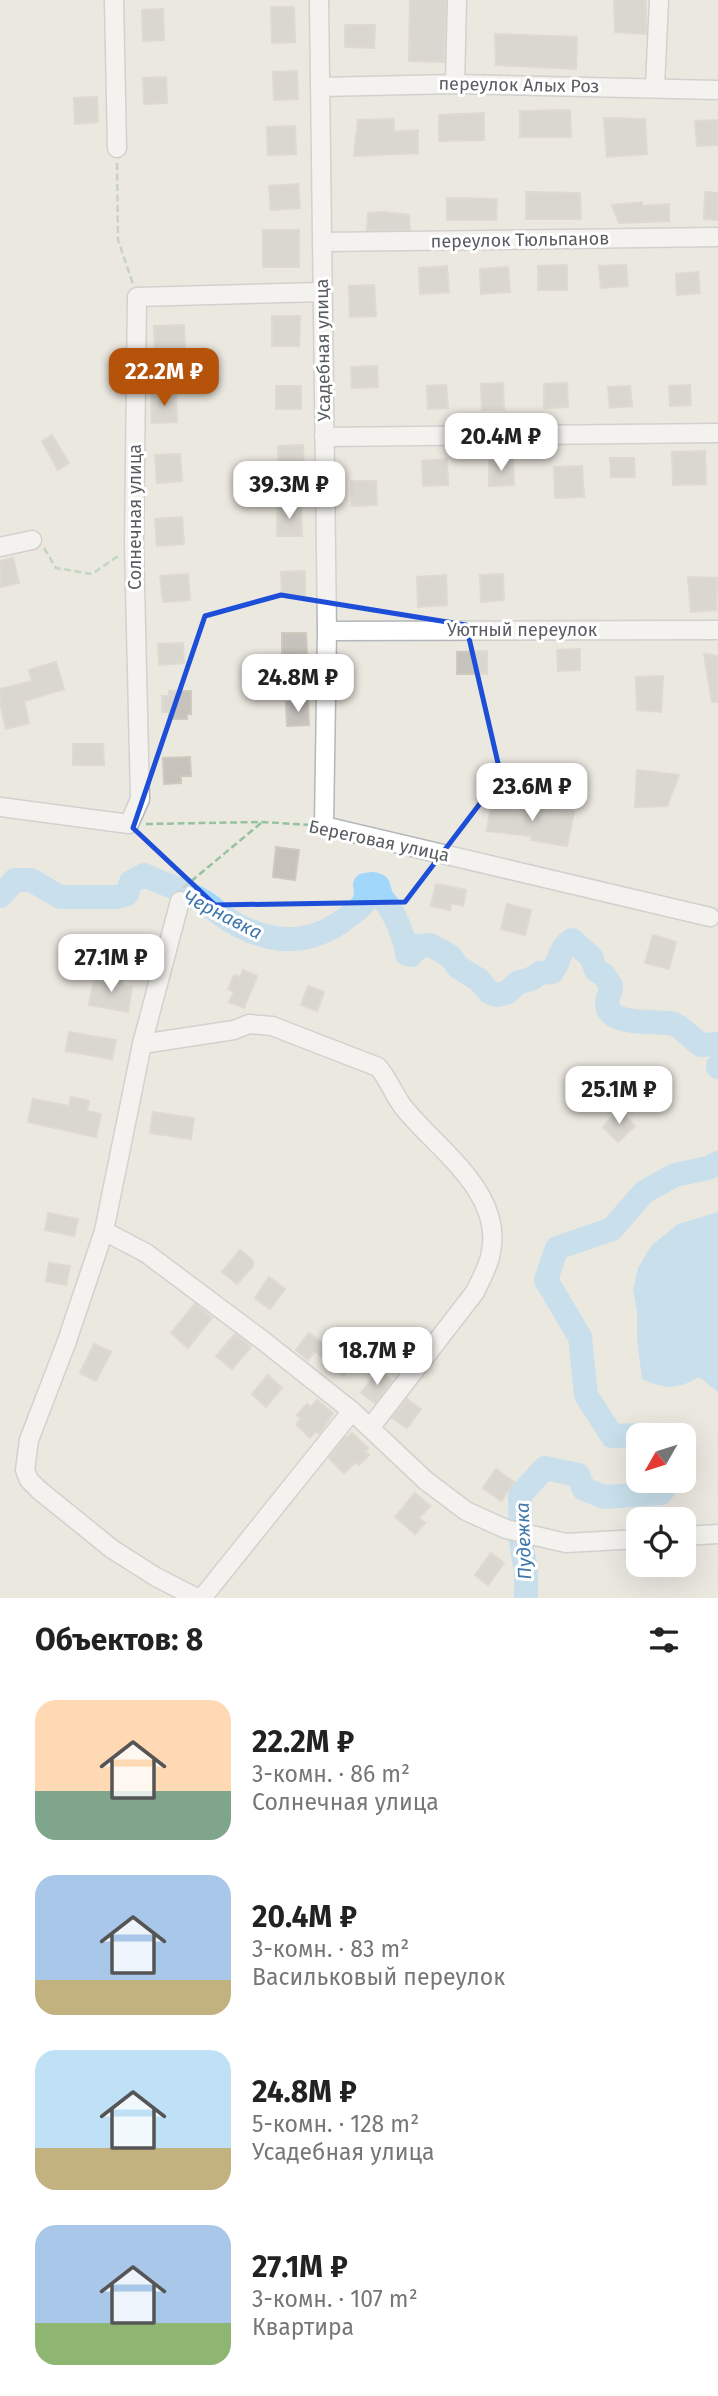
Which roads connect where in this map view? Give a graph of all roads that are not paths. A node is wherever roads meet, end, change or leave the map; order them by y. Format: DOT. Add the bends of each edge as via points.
graph roads {
  1 [pos="114,0"];
  2 [pos="319,0"];
  3 [pos="457,0"];
  4 [pos="659,0"];
  5 [pos="456,84"];
  6 [pos="320,87"];
  7 [pos="654,87"];
  8 [pos="718,90"];
  9 [pos="117,148"];
  10 [pos="718,237"];
  11 [pos="322,242"];
  12 [pos="323,292"];
  13 [pos="718,433"];
  14 [pos="324,437"];
  15 [pos="32,540"];
  16 [pos="0,547"];
  17 [pos="718,629"];
  18 [pos="327,631"];
  19 [pos="0,807"];
  20 [pos="324,826"];
  21 [pos="182,893"];
  22 [pos="710,917"];
  23 [pos="142,1044"];
  24 [pos="104,1231"];
  25 [pos="352,1411"];
  26 [pos="370,1427"];
  27 [pos="718,1534"];
  28 [pos="696,1535"];
  29 [pos="626,1540"];
  30 [pos="197,1598"];
  31 [pos="202,1598"];
  1 -- 9 [label="street"];
  2 -- 6 [label="street, Усадебная улица"];
  3 -- 5 [label="street"];
  4 -- 7 [label="street"];
  5 -- 6 [label="street, переулок Алых Роз"];
  5 -- 7 [label="street, переулок Алых Роз"];
  6 -- 11 [label="street, Усадебная улица"];
  7 -- 8 [label="street, переулок Алых Роз"];
  10 -- 11 [label="street, переулок Тюльпанов"];
  11 -- 12 [label="street, Усадебная улица"];
  12 -- 14 [label="street, Усадебная улица"];
  12 -- 19 [label="street, Солнечная улица" via="137,297 134,544 140,799 129,824"];
  13 -- 14 [label="street"];
  14 -- 18 [label="street, Усадебная улица"];
  15 -- 16 [label="street"];
  17 -- 18 [label="street, Уютный переулок"];
  18 -- 20 [label="street, Усадебная улица"];
  20 -- 22 [label="street, Береговая улица"];
  21 -- 23 [label="street"];
  23 -- 24 [label="street"];
  23 -- 26 [label="street" via="249,1024 272,1026 378,1067 404,1108 481,1198 493,1236 487,1267 475,1292"];
  24 -- 25 [label="street" via="183,1279"];
  24 -- 30 [label="street" via="29,1440 25,1470 39,1490 112,1549"];
  25 -- 26 [label="street"];
  25 -- 31 [label="street"];
  26 -- 29 [label="street" via="425,1480 466,1511 506,1530 566,1543"];
  27 -- 28 [label="street"];
}
